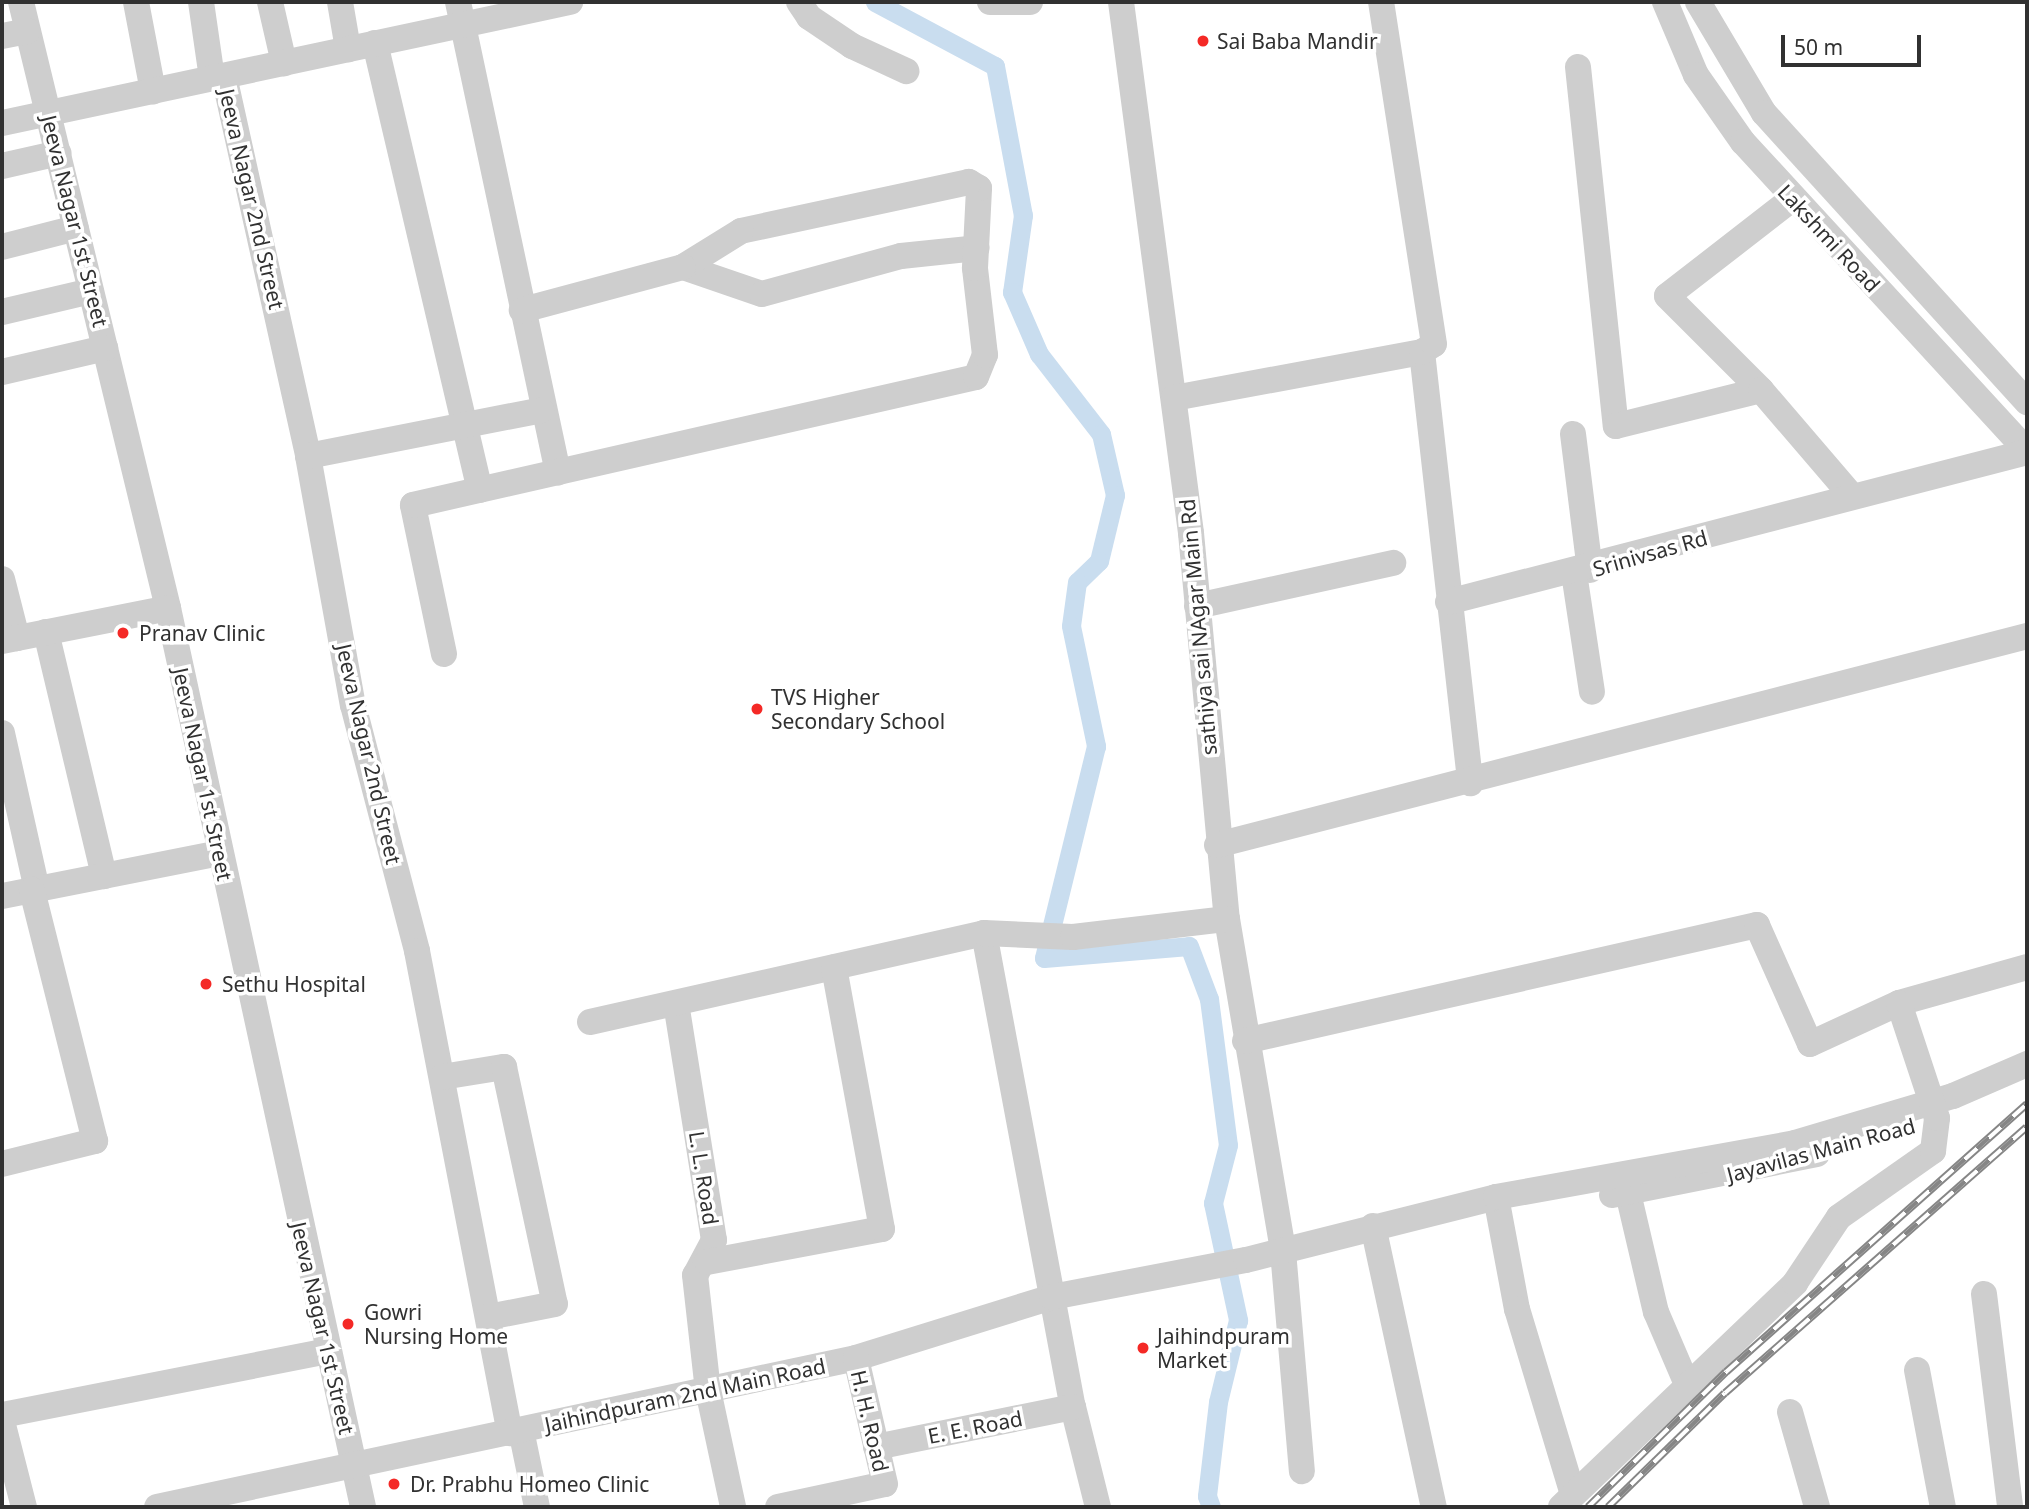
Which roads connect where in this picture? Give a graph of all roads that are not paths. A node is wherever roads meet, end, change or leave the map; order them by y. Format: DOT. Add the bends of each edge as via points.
graph roads {
  1 [pos="21,2"];
  2 [pos="136,2"];
  3 [pos="201,2"];
  4 [pos="270,2"];
  5 [pos="340,2"];
  6 [pos="570,2"];
  7 [pos="799,2"];
  8 [pos="990,2"];
  9 [pos="1030,2"];
  10 [pos="1121,2"];
  11 [pos="1381,2"];
  12 [pos="1665,2"];
  13 [pos="1679,2"];
  14 [pos="1698,2"];
  15 [pos="461,13"];
  16 [pos="28,31"];
  17 [pos="2,36"];
  18 [pos="375,43"];
  19 [pos="348,49"];
  20 [pos="284,63"];
  21 [pos="1578,66"];
  22 [pos="906,71"];
  23 [pos="218,77"];
  24 [pos="153,91"];
  25 [pos="49,113"];
  26 [pos="2,123"];
  27 [pos="59,153"];
  28 [pos="2,166"];
  29 [pos="1793,189"];
  30 [pos="76,228"];
  31 [pos="2,247"];
  32 [pos="977,248"];
  33 [pos="683,267"];
  34 [pos="91,291"];
  35 [pos="522,310"];
  36 [pos="2,312"];
  37 [pos="105,348"];
  38 [pos="1422,352"];
  39 [pos="2,372"];
  40 [pos="1760,390"];
  41 [pos="1174,398"];
  42 [pos="2027,402"];
  43 [pos="542,410"];
  44 [pos="463,426"];
  45 [pos="2027,430"];
  46 [pos="1573,434"];
  47 [pos="2027,452"];
  48 [pos="308,456"];
  49 [pos="558,472"];
  50 [pos="480,490"];
  51 [pos="1852,496"];
  52 [pos="1393,563"];
  53 [pos="1582,572"];
  54 [pos="2,579"];
  55 [pos="1448,602"];
  56 [pos="1198,606"];
  57 [pos="168,608"];
  58 [pos="46,632"];
  59 [pos="2027,636"];
  60 [pos="9,640"];
  61 [pos="444,654"];
  62 [pos="1592,692"];
  63 [pos="2,733"];
  64 [pos="1470,783"];
  65 [pos="1217,845"];
  66 [pos="220,853"];
  67 [pos="104,876"];
  68 [pos="34,890"];
  69 [pos="2,896"];
  70 [pos="1227,919"];
  71 [pos="984,933"];
  72 [pos="834,967"];
  73 [pos="2027,967"];
  74 [pos="676,1003"];
  75 [pos="1899,1003"];
  76 [pos="590,1022"];
  77 [pos="1245,1041"];
  78 [pos="2027,1064"];
  79 [pos="442,1077"];
  80 [pos="2027,1078"];
  81 [pos="1937,1118"];
  82 [pos="2,1164"];
  83 [pos="1524,1192"];
  84 [pos="1629,1193"];
  85 [pos="1496,1197"];
  86 [pos="1373,1226"];
  87 [pos="1283,1251"];
  88 [pos="1246,1260"];
  89 [pos="707,1262"];
  90 [pos="1984,1294"];
  91 [pos="1052,1297"];
  92 [pos="488,1317"];
  93 [pos="328,1351"];
  94 [pos="856,1359"];
  95 [pos="1917,1370"];
  96 [pos="1686,1382"];
  97 [pos="708,1390"];
  98 [pos="1073,1408"];
  99 [pos="1790,1412"];
  100 [pos="2,1415"];
  101 [pos="2,1421"];
  102 [pos="516,1432"];
  103 [pos="876,1447"];
  104 [pos="355,1466"];
  105 [pos="1302,1471"];
  106 [pos="1567,1501"];
  107 [pos="24,1507"];
  108 [pos="157,1507"];
  109 [pos="363,1507"];
  110 [pos="537,1507"];
  111 [pos="733,1507"];
  112 [pos="778,1507"];
  113 [pos="1098,1507"];
  114 [pos="1434,1507"];
  115 [pos="1817,1507"];
  116 [pos="1943,1507"];
  117 [pos="2010,1507"];
  1 -- 16 [label="street, Jeeva Nagar 1st Street"];
  2 -- 24 [label="street"];
  3 -- 23 [label="street, Jeeva Nagar 2nd Street"];
  4 -- 20 [label="street"];
  5 -- 19 [label="street"];
  6 -- 15 [label="street"];
  7 -- 22 [label="street" via="809,17 852,46"];
  8 -- 9 [label="street"];
  10 -- 41 [label="street, sathiya sai NAgar Main Rd"];
  11 -- 38 [label="street" via="1436,328 1434,344"];
  12 -- 29 [label="street, Lakshmi Road" via="1696,75"];
  13 -- 29 [label="street, Lakshmi Road" via="1718,82"];
  14 -- 42 [label="street, Lakshmi Road" via="1764,113"];
  15 -- 18 [label="street"];
  15 -- 35 [label="street"];
  16 -- 17 [label="street"];
  16 -- 25 [label="street, Jeeva Nagar 1st Street"];
  18 -- 19 [label="street"];
  18 -- 44 [label="street"];
  19 -- 20 [label="street"];
  20 -- 23 [label="street"];
  21 -- 40 [label="street" via="1616,426"];
  23 -- 24 [label="street"];
  23 -- 48 [label="street, Jeeva Nagar 2nd Street"];
  24 -- 25 [label="street"];
  25 -- 26 [label="street"];
  25 -- 27 [label="street, Jeeva Nagar 1st Street"];
  27 -- 28 [label="street"];
  27 -- 30 [label="street, Jeeva Nagar 1st Street"];
  29 -- 40 [label="street" via="1667,296"];
  29 -- 45 [label="street"];
  29 -- 47 [label="street, Lakshmi Road"];
  30 -- 31 [label="street"];
  30 -- 34 [label="street, Jeeva Nagar 1st Street"];
  32 -- 33 [label="street" via="901,256 762,294"];
  32 -- 33 [label="street" via="981,197 969,181 741,231"];
  32 -- 49 [label="street" via="985,355 976,377"];
  33 -- 35 [label="street"];
  34 -- 36 [label="street"];
  34 -- 37 [label="street, Jeeva Nagar 1st Street"];
  35 -- 43 [label="street"];
  37 -- 39 [label="street"];
  37 -- 57 [label="street, Jeeva Nagar 1st Street"];
  38 -- 41 [label="street"];
  38 -- 55 [label="street"];
  40 -- 51 [label="street"];
  41 -- 56 [label="street, sathiya sai NAgar Main Rd"];
  43 -- 44 [label="street"];
  43 -- 49 [label="street"];
  44 -- 48 [label="street"];
  44 -- 50 [label="street"];
  46 -- 53 [label="street"];
  47 -- 51 [label="street, Srinivsas Rd"];
  48 -- 79 [label="street, Jeeva Nagar 2nd Street" via="353,705 417,951"];
  49 -- 50 [label="street"];
  50 -- 61 [label="street" via="413,505"];
  51 -- 53 [label="street, Srinivsas Rd"];
  52 -- 56 [label="street"];
  53 -- 55 [label="street, Srinivsas Rd"];
  53 -- 62 [label="street"];
  54 -- 60 [label="street"];
  55 -- 64 [label="street"];
  56 -- 65 [label="street, sathiya sai NAgar Main Rd"];
  57 -- 58 [label="street"];
  57 -- 66 [label="street, Jeeva Nagar 1st Street"];
  58 -- 60 [label="street"];
  58 -- 67 [label="street"];
  59 -- 64 [label="street"];
  63 -- 68 [label="street"];
  64 -- 65 [label="street"];
  65 -- 70 [label="street, sathiya sai NAgar Main Rd"];
  66 -- 67 [label="street"];
  66 -- 93 [label="street, Jeeva Nagar 1st Street"];
  67 -- 68 [label="street"];
  68 -- 69 [label="street"];
  68 -- 82 [label="street" via="95,1141"];
  70 -- 71 [label="street" via="1073,937"];
  70 -- 77 [label="street, sathiya sai NAgar Main Rd"];
  71 -- 72 [label="street"];
  71 -- 91 [label="street"];
  72 -- 74 [label="street"];
  72 -- 89 [label="street" via="882,1229"];
  73 -- 75 [label="street"];
  74 -- 76 [label="street"];
  74 -- 89 [label="street, L. L. Road" via="714,1240"];
  75 -- 77 [label="street" via="1810,1044 1757,925"];
  75 -- 81 [label="street"];
  77 -- 87 [label="street, sathiya sai NAgar Main Rd"];
  78 -- 83 [label="street, Jayavilas Main Road" via="1953,1097 1795,1143"];
  79 -- 92 [label="street, Jeeva Nagar 2nd Street"];
  79 -- 92 [label="street" via="504,1067 555,1304"];
  80 -- 81 [label="street, Jayavilas Main Road"];
  81 -- 84 [label="street, Jayavilas Main Road" via="1776,1166"];
  81 -- 96 [label="street" via="1933,1152 1839,1217 1795,1283"];
  83 -- 84 [label="street, Jayavilas Main Road" via="1572,1202"];
  83 -- 85 [label="street, Jayavilas Main Road"];
  84 -- 96 [label="street" via="1656,1312"];
  85 -- 86 [label="street, Jayavilas Main Road"];
  85 -- 106 [label="street" via="1517,1309"];
  86 -- 87 [label="street, Jayavilas Main Road"];
  86 -- 114 [label="street"];
  87 -- 88 [label="street, Jayavilas Main Road"];
  87 -- 105 [label="street, sathiya sai NAgar Main Rd"];
  88 -- 91 [label="street, Jaihindpuram 2nd Main Road"];
  89 -- 97 [label="street, L. L. Road" via="695,1275"];
  90 -- 117 [label="street"];
  91 -- 94 [label="street, Jaihindpuram 2nd Main Road"];
  91 -- 98 [label="street"];
  92 -- 102 [label="street, Jeeva Nagar 2nd Street"];
  93 -- 100 [label="street"];
  93 -- 104 [label="street, Jeeva Nagar 1st Street"];
  94 -- 97 [label="street, Jaihindpuram 2nd Main Road"];
  94 -- 103 [label="street, H. H. Road"];
  95 -- 116 [label="street"];
  96 -- 106 [label="street"];
  97 -- 102 [label="street, Jaihindpuram 2nd Main Road"];
  97 -- 111 [label="street, L. L. Road"];
  98 -- 103 [label="street, E. E. Road"];
  98 -- 113 [label="street"];
  99 -- 115 [label="street"];
  101 -- 107 [label="street"];
  102 -- 104 [label="street, Jaihindpuram 2nd Main Road"];
  102 -- 110 [label="street, Jeeva Nagar 2nd Street"];
  103 -- 112 [label="street, H. H. Road" via="885,1484"];
  104 -- 108 [label="street, Jaihindpuram 2nd Main Road"];
  104 -- 109 [label="street, Jeeva Nagar 1st Street"];
}
